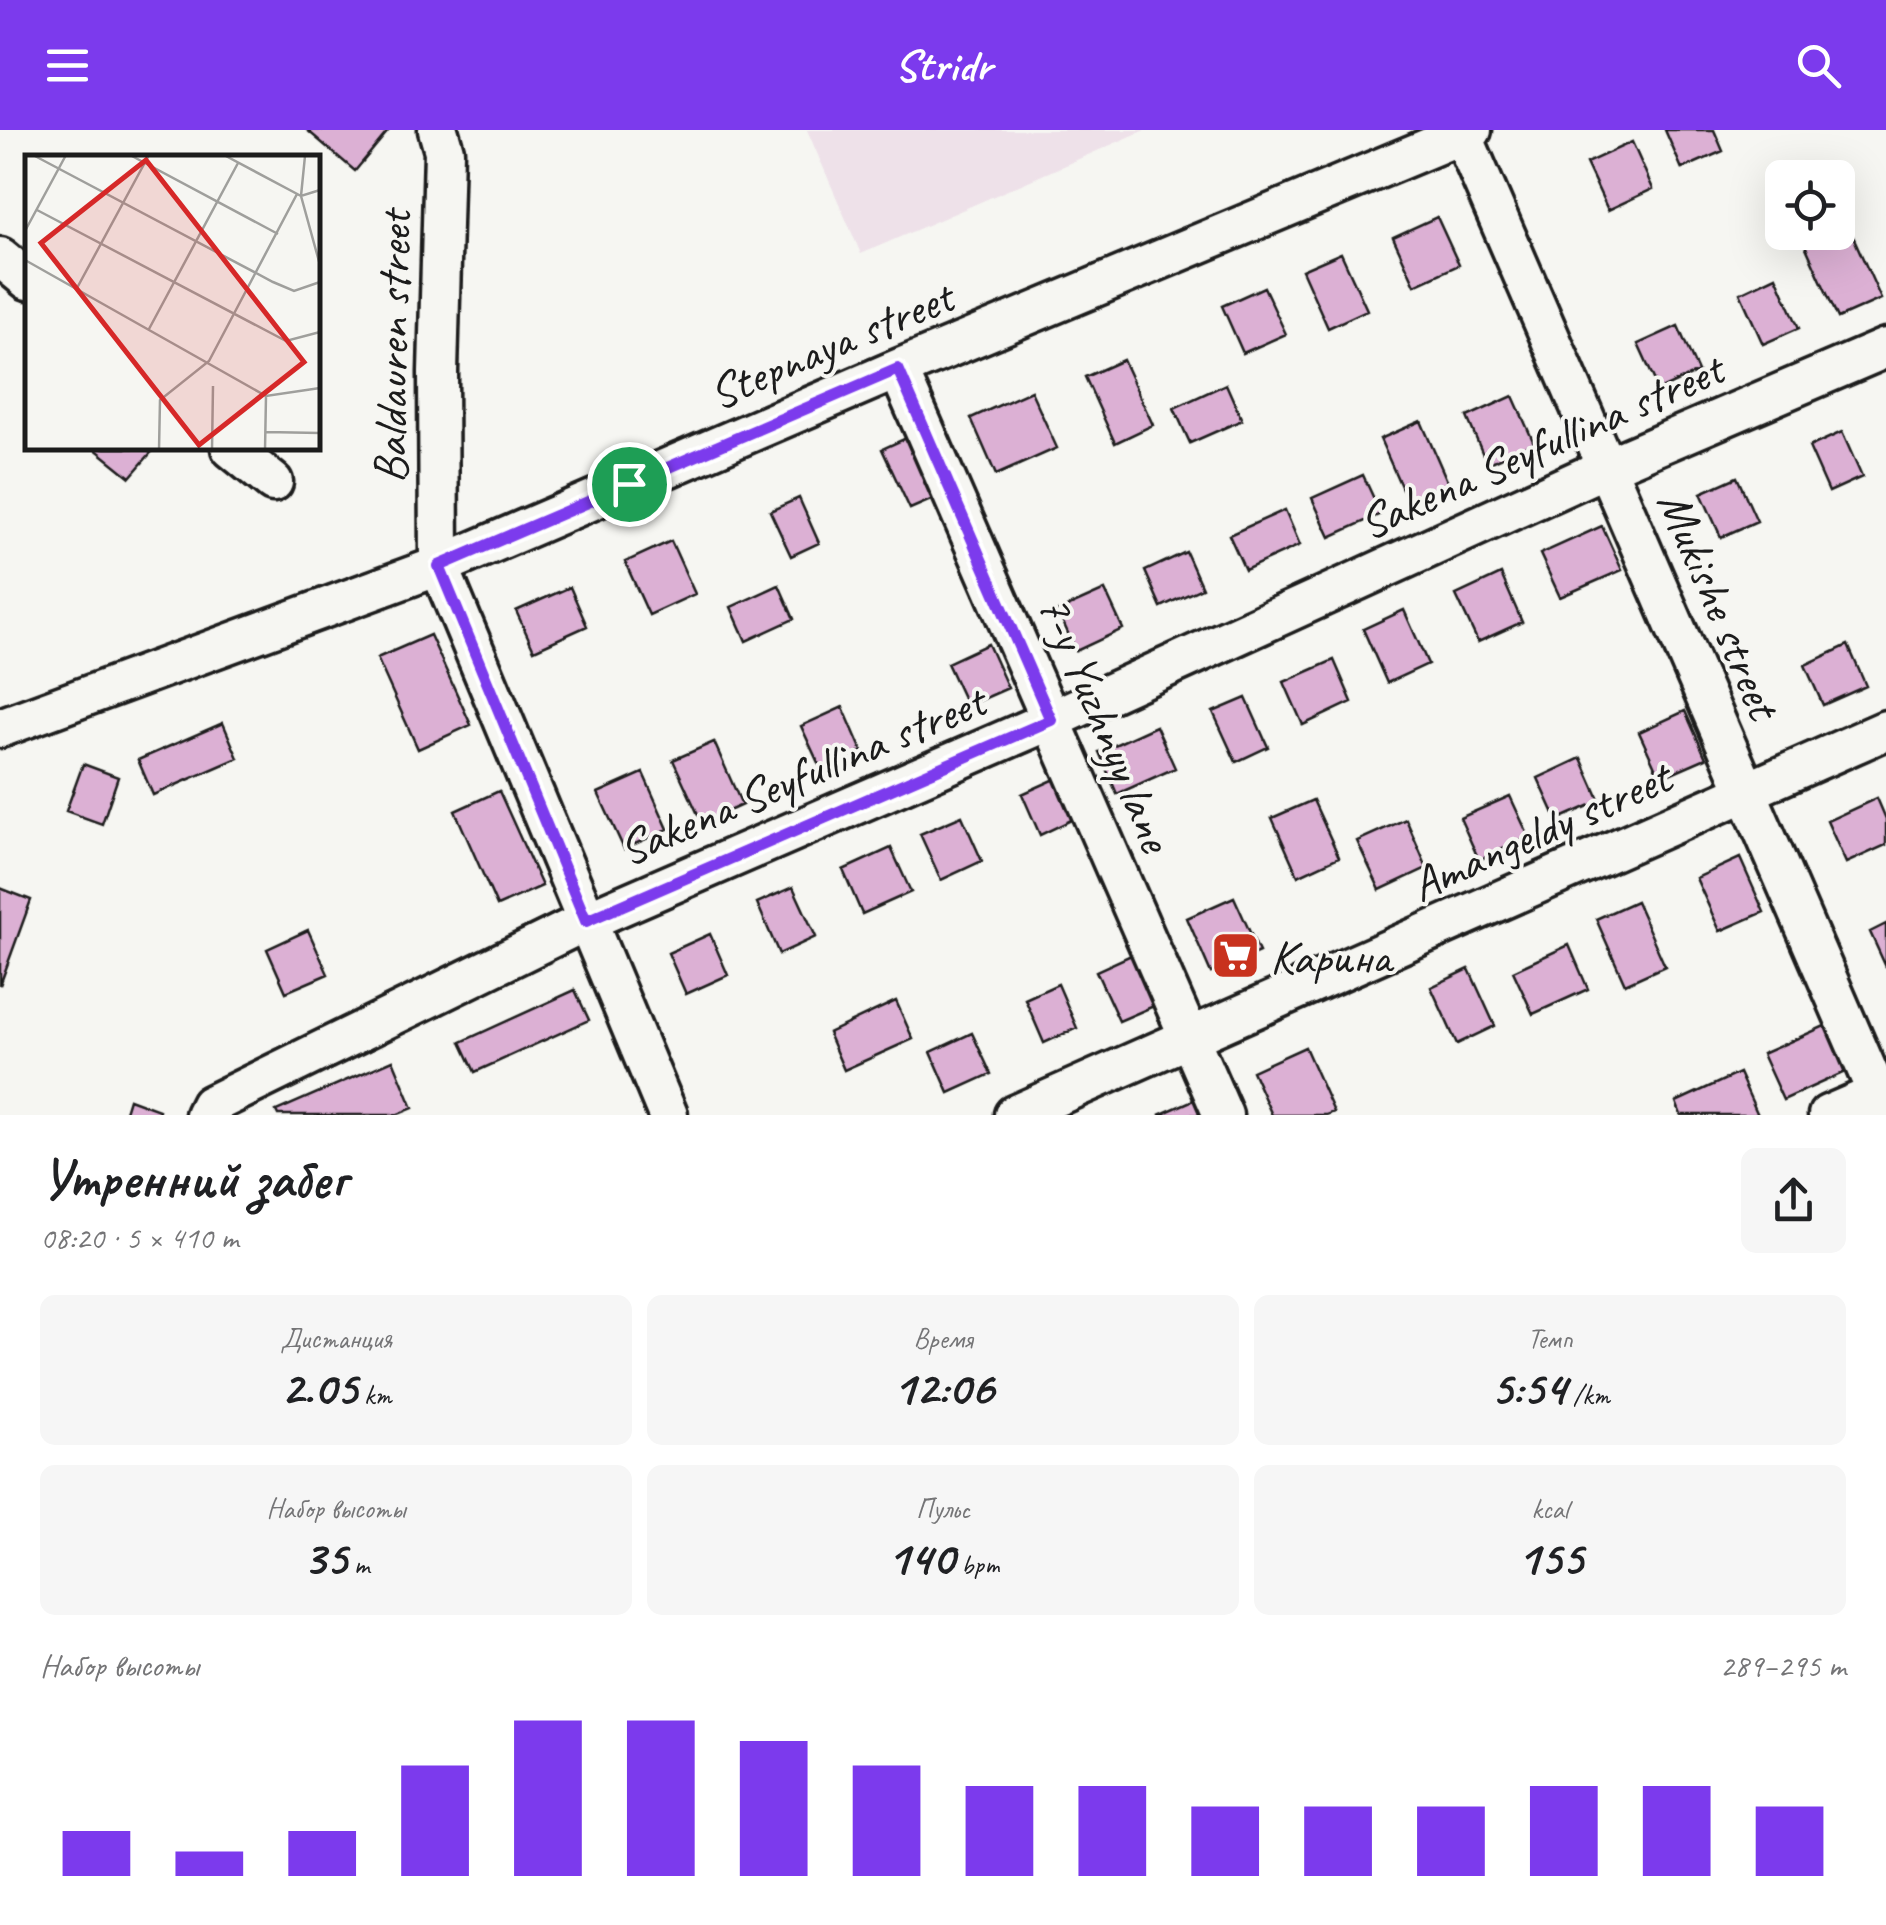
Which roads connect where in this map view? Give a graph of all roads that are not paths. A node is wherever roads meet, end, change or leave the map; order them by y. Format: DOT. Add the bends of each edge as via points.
graph roads {
  1 [pos="438,130"];
  2 [pos="1467,132"];
  3 [pos="0,257"];
  4 [pos="25,278"];
  5 [pos="1886,348"];
  6 [pos="898,369"];
  7 [pos="233,450"];
  8 [pos="1607,468"];
  9 [pos="273,482"];
  10 [pos="439,566"];
  11 [pos="1051,720"];
  12 [pos="0,728"];
  13 [pos="1886,730"];
  14 [pos="1747,793"];
  15 [pos="586,921"];
  16 [pos="1189,1040"];
  17 [pos="1883,1099"];
  18 [pos="205,1115"];
  19 [pos="668,1115"];
  20 [pos="1014,1115"];
  21 [pos="1223,1115"];
  22 [pos="1828,1115"];
  1 -- 10 [label="street, Baldauren street" via="444,151"];
  2 -- 6 [label="street, Stepnaya street"];
  2 -- 8 [label="street, Mukishe street"];
  3 -- 4 [label="street"];
  5 -- 8 [label="street, Sakena Seyfullina street"];
  6 -- 10 [label="street, Stepnaya street"];
  6 -- 11 [label="street, 7-y Yuzhnyy lane"];
  7 -- 9 [label="street"];
  8 -- 11 [label="street, Sakena Seyfullina street"];
  8 -- 14 [label="street, Mukishe street"];
  10 -- 12 [label="street, Stepnaya street"];
  10 -- 15 [label="street"];
  11 -- 15 [label="street, Sakena Seyfullina street"];
  11 -- 16 [label="street, 7-y Yuzhnyy lane"];
  13 -- 14 [label="street, Amangeldy street"];
  14 -- 16 [label="street, Amangeldy street"];
  14 -- 17 [label="street, Mukishe street"];
  15 -- 18 [label="street, Sakena Seyfullina street" via="210,1105"];
  15 -- 19 [label="street"];
  16 -- 20 [label="street, Amangeldy street"];
  16 -- 21 [label="street, 7-y Yuzhnyy lane"];
  17 -- 22 [label="street"];
}
